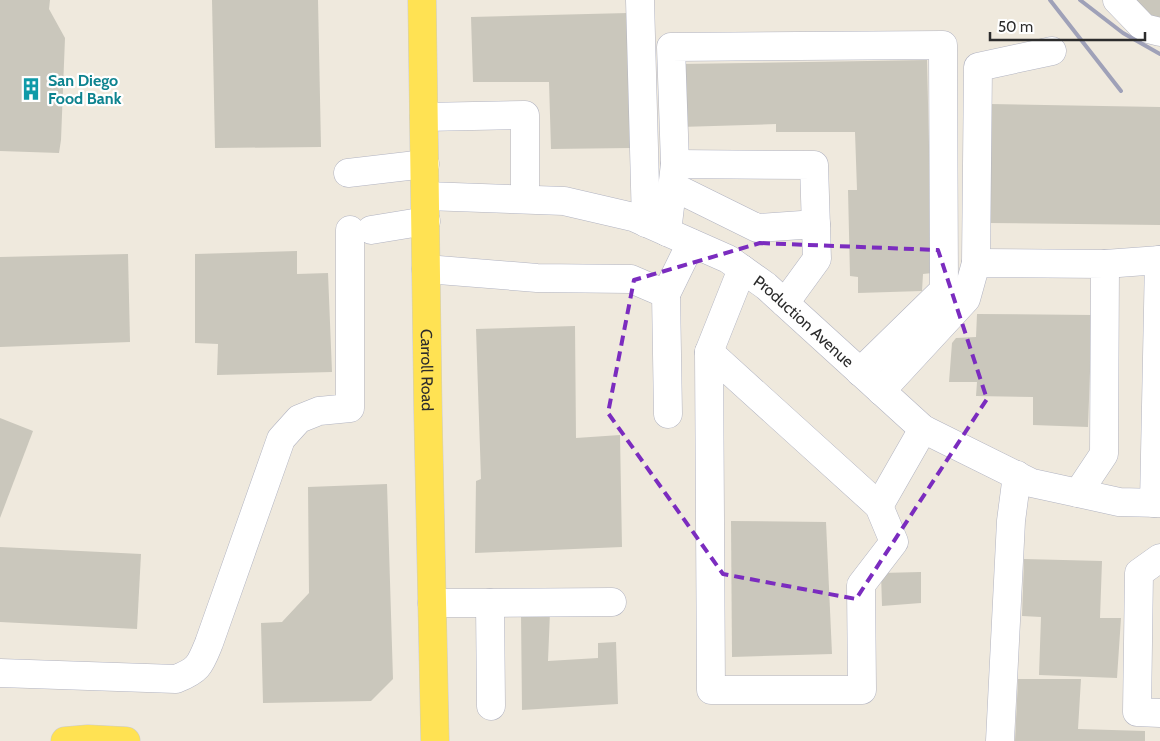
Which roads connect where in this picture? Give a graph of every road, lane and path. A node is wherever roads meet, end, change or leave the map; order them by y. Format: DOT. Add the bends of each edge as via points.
graph roads {
  1 [pos="422,0"];
  2 [pos="640,0"];
  3 [pos="1117,0"];
  4 [pos="1160,32"];
  5 [pos="1052,51"];
  6 [pos="424,117"];
  7 [pos="426,164"];
  8 [pos="348,173"];
  9 [pos="674,175"];
  10 [pos="525,200"];
  11 [pos="426,209"];
  12 [pos="816,224"];
  13 [pos="668,232"];
  14 [pos="1160,260"];
  15 [pos="976,263"];
  16 [pos="1106,264"];
  17 [pos="426,269"];
  18 [pos="742,270"];
  19 [pos="666,294"];
  20 [pos="785,303"];
  21 [pos="709,352"];
  22 [pos="860,372"];
  23 [pos="881,391"];
  24 [pos="668,414"];
  25 [pos="923,428"];
  26 [pos="1017,475"];
  27 [pos="1078,493"];
  28 [pos="1157,503"];
  29 [pos="879,506"];
  30 [pos="1160,558"];
  31 [pos="612,602"];
  32 [pos="432,603"];
  33 [pos="490,603"];
  34 [pos="0,673"];
  35 [pos="491,706"];
  36 [pos="1160,713"];
  37 [pos="66,741"];
  38 [pos="126,741"];
  39 [pos="435,741"];
  40 [pos="1000,741"];
  1 -- 6 [label="main road, Carroll Road"];
  2 -- 13 [label="street"];
  3 -- 4 [label="street" via="1144,28"];
  5 -- 15 [label="street" via="978,67"];
  6 -- 7 [label="main road, Carroll Road"];
  6 -- 10 [label="street" via="525,115"];
  7 -- 8 [label="street"];
  7 -- 11 [label="main road, Carroll Road"];
  9 -- 12 [label="street" via="757,228"];
  9 -- 12 [label="street" via="814,165"];
  9 -- 13 [label="street"];
  9 -- 22 [label="street" via="671,47 943,46 944,290"];
  10 -- 11 [label="street, Production Avenue"];
  10 -- 13 [label="street, Production Avenue" via="564,201 633,217"];
  11 -- 17 [label="main road, Carroll Road"];
  11 -- 34 [label="street, Production Avenue" via="360,230 350,408 319,410 299,419 281,439 209,643 202,661 192,673 176,679"];
  12 -- 20 [label="street" via="817,259"];
  13 -- 18 [label="street, Production Avenue" via="728,259"];
  13 -- 19 [label="street"];
  14 -- 16 [label="street"];
  14 -- 28 [label="street"];
  15 -- 16 [label="street"];
  15 -- 23 [label="street" via="966,299"];
  16 -- 27 [label="street" via="1104,454"];
  17 -- 19 [label="street" via="538,278 631,279"];
  17 -- 32 [label="main road, Carroll Road"];
  18 -- 20 [label="street, Production Avenue"];
  18 -- 21 [label="street"];
  19 -- 24 [label="street"];
  20 -- 22 [label="street, Production Avenue"];
  21 -- 29 [label="street"];
  21 -- 29 [label="street" via="710,690 862,690 861,585 894,542"];
  22 -- 23 [label="street, Production Avenue"];
  23 -- 25 [label="street, Production Avenue"];
  25 -- 26 [label="street, Production Avenue"];
  25 -- 29 [label="street"];
  26 -- 27 [label="street, Production Avenue" via="1032,483"];
  26 -- 40 [label="street" via="1011,521"];
  27 -- 28 [label="street, Production Avenue" via="1119,502"];
  30 -- 36 [label="street" via="1140,573 1137,712"];
  31 -- 33 [label="street"];
  32 -- 33 [label="street"];
  32 -- 39 [label="main road, Carroll Road"];
  33 -- 35 [label="street"];
  37 -- 38 [label="main road"];
}
